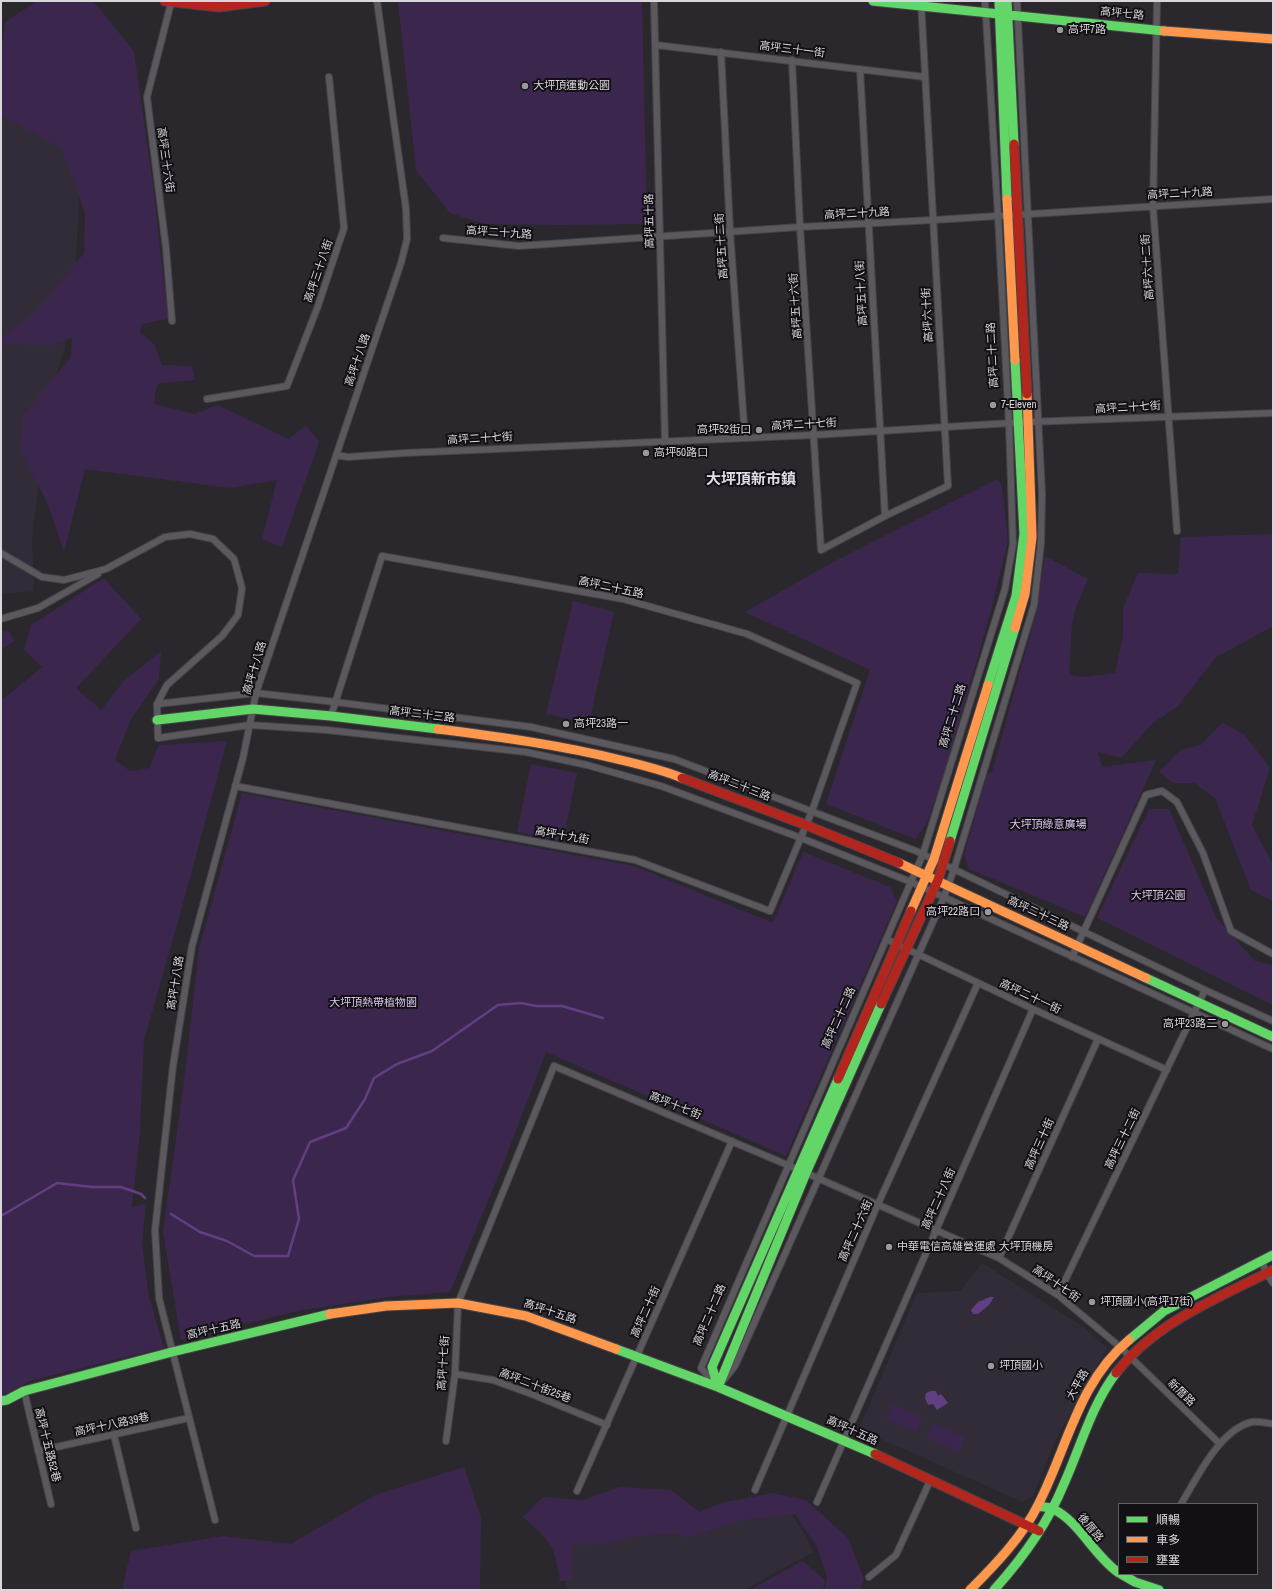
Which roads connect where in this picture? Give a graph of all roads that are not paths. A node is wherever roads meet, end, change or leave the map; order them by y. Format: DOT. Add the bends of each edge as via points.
graph roads {
  1 [pos="265,1"];
  2 [pos="377,1"];
  3 [pos="654,1"];
  4 [pos="873,1"];
  5 [pos="985,1"];
  6 [pos="999,1"];
  7 [pos="1006,1"];
  8 [pos="1017,1"];
  9 [pos="1157,1"];
  10 [pos="168,2"];
  11 [pos="921,4"];
  12 [pos="985,13"];
  13 [pos="1003,15"];
  14 [pos="1018,16"];
  15 [pos="1157,30"];
  16 [pos="1273,39"];
  17 [pos="656,45"];
  18 [pos="721,52"];
  19 [pos="792,60"];
  20 [pos="860,68"];
  21 [pos="329,77"];
  22 [pos="925,77"];
  23 [pos="1273,199"];
  24 [pos="1153,206"];
  25 [pos="1028,214"];
  26 [pos="1008,215"];
  27 [pos="933,220"];
  28 [pos="868,223"];
  29 [pos="800,226"];
  30 [pos="730,231"];
  31 [pos="660,236"];
  32 [pos="443,238"];
  33 [pos="172,321"];
  34 [pos="207,399"];
  35 [pos="1273,413"];
  36 [pos="1170,416"];
  37 [pos="1028,422"];
  38 [pos="1038,422"];
  39 [pos="1018,423"];
  40 [pos="1009,424"];
  41 [pos="944,427"];
  42 [pos="880,431"];
  43 [pos="814,434"];
  44 [pos="745,438"];
  45 [pos="665,441"];
  46 [pos="336,456"];
  47 [pos="885,516"];
  48 [pos="1177,531"];
  49 [pos="821,550"];
  50 [pos="1,554"];
  51 [pos="106,569"];
  52 [pos="1,619"];
  53 [pos="256,693"];
  54 [pos="335,702"];
  55 [pos="157,704"];
  56 [pos="253,709"];
  57 [pos="331,716"];
  58 [pos="157,720"];
  59 [pos="250,725"];
  60 [pos="235,786"];
  61 [pos="812,811"];
  62 [pos="806,825"];
  63 [pos="801,838"];
  64 [pos="923,854"];
  65 [pos="934,859"];
  66 [pos="943,863"];
  67 [pos="954,869"];
  68 [pos="916,870"];
  69 [pos="927,875"];
  70 [pos="938,880"];
  71 [pos="911,882"];
  72 [pos="948,884"];
  73 [pos="921,887"];
  74 [pos="932,892"];
  75 [pos="944,897"];
  76 [pos="1085,931"];
  77 [pos="886,939"];
  78 [pos="896,944"];
  79 [pos="1078,946"];
  80 [pos="905,948"];
  81 [pos="918,954"];
  82 [pos="1273,954"];
  83 [pos="1072,957"];
  84 [pos="978,983"];
  85 [pos="1205,990"];
  86 [pos="1199,1003"];
  87 [pos="1033,1010"];
  88 [pos="1194,1013"];
  89 [pos="1273,1021"];
  90 [pos="1273,1037"];
  91 [pos="1098,1039"];
  92 [pos="1273,1049"];
  93 [pos="1167,1070"];
  94 [pos="732,1141"];
  95 [pos="788,1165"];
  96 [pos="797,1169"];
  97 [pos="806,1173"];
  98 [pos="819,1178"];
  99 [pos="878,1204"];
  100 [pos="936,1229"];
  101 [pos="1273,1255"];
  102 [pos="999,1258"];
  103 [pos="1262,1261"];
  104 [pos="1270,1272"];
  105 [pos="1273,1283"];
  106 [pos="1058,1295"];
  107 [pos="458,1303"];
  108 [pos="1120,1347"];
  109 [pos="172,1352"];
  110 [pos="637,1356"];
  111 [pos="1130,1357"];
  112 [pos="454,1374"];
  113 [pos="718,1387"];
  114 [pos="24,1391"];
  115 [pos="1,1401"];
  116 [pos="786,1415"];
  117 [pos="189,1418"];
  118 [pos="1273,1424"];
  119 [pos="606,1425"];
  120 [pos="114,1435"];
  121 [pos="844,1440"];
  122 [pos="446,1442"];
  123 [pos="1219,1443"];
  124 [pos="38,1451"];
  125 [pos="930,1481"];
  126 [pos="578,1490"];
  127 [pos="755,1490"];
  128 [pos="817,1502"];
  129 [pos="1182,1503"];
  130 [pos="51,1504"];
  131 [pos="1038,1506"];
  132 [pos="1053,1509"];
  133 [pos="215,1520"];
  134 [pos="1024,1525"];
  135 [pos="136,1528"];
  136 [pos="1038,1531"];
  137 [pos="1118,1572"];
  138 [pos="1123,1575"];
  139 [pos="869,1577"];
  140 [pos="970,1590"];
  141 [pos="994,1590"];
  142 [pos="1159,1590"];
  1 -- 10 [label="street" via="219,7"];
  2 -- 46 [label="street, 高坪十八路" via="406,209 407,239"];
  3 -- 17 [label="street, 高坪五十路"];
  4 -- 11 [label="street, 高坪七路"];
  5 -- 12 [label="street, 高坪二十二路"];
  6 -- 13 [label="street, 高坪二十二路"];
  7 -- 13 [label="street, 高坪二十二路"];
  8 -- 14 [label="street"];
  9 -- 15 [label="street, 高坪六十二街"];
  10 -- 33 [label="street, 高坪三十六街" via="147,97 166,248"];
  11 -- 12 [label="street, 高坪七路"];
  11 -- 22 [label="street, 高坪六十街"];
  12 -- 13 [label="street, 高坪七路"];
  12 -- 26 [label="street, 高坪二十二路"];
  13 -- 14 [label="street, 高坪七路"];
  13 -- 26 [label="street, 高坪二十二路"];
  14 -- 15 [label="street, 高坪七路"];
  14 -- 25 [label="street"];
  15 -- 16 [label="street, 高坪七路"];
  15 -- 24 [label="street, 高坪六十二街"];
  17 -- 18 [label="street, 高坪三十一街"];
  17 -- 31 [label="street, 高坪五十路"];
  18 -- 19 [label="street, 高坪三十一街"];
  18 -- 30 [label="street, 高坪五十二街"];
  19 -- 20 [label="street, 高坪三十一街"];
  19 -- 29 [label="street, 高坪五十六街"];
  20 -- 22 [label="street, 高坪三十一街"];
  20 -- 28 [label="street, 高坪五十八街"];
  21 -- 34 [label="street, 高坪三十八街" via="344,228 318,306 287,386"];
  22 -- 27 [label="street, 高坪六十街"];
  23 -- 24 [label="street, 高坪二十九路"];
  24 -- 25 [label="street, 高坪二十九路"];
  24 -- 36 [label="street, 高坪六十二街"];
  25 -- 26 [label="street, 高坪二十九路"];
  25 -- 38 [label="street"];
  26 -- 27 [label="street, 高坪二十九路"];
  26 -- 37 [label="street, 高坪二十二路"];
  26 -- 39 [label="street, 高坪二十二路"];
  26 -- 40 [label="street, 高坪二十二路"];
  27 -- 28 [label="street, 高坪二十九路"];
  27 -- 41 [label="street, 高坪六十街"];
  28 -- 29 [label="street, 高坪二十九路"];
  28 -- 42 [label="street, 高坪五十八街"];
  29 -- 30 [label="street, 高坪二十九路"];
  29 -- 43 [label="street, 高坪五十六街"];
  30 -- 31 [label="street, 高坪二十九路"];
  30 -- 44 [label="street, 高坪五十二街"];
  31 -- 32 [label="street, 高坪二十九路" via="519,246"];
  31 -- 45 [label="street, 高坪五十路"];
  35 -- 36 [label="street, 高坪二十七街"];
  36 -- 38 [label="street, 高坪二十七街"];
  36 -- 48 [label="street, 高坪六十二街"];
  37 -- 38 [label="street, 高坪二十七街"];
  37 -- 39 [label="street, 高坪二十七街"];
  37 -- 66 [label="street, 高坪二十二路" via="1032,537 1025,594"];
  38 -- 67 [label="street" via="1042,494 1041,543 1034,605"];
  39 -- 40 [label="street, 高坪二十七街"];
  39 -- 65 [label="street, 高坪二十二路" via="1024,534 1016,596"];
  40 -- 41 [label="street, 高坪二十七街"];
  40 -- 64 [label="street, 高坪二十二路" via="1013,544 1005,589"];
  41 -- 42 [label="street, 高坪二十七街"];
  41 -- 47 [label="street, 高坪六十街" via="948,486"];
  42 -- 43 [label="street, 高坪二十七街"];
  42 -- 47 [label="street, 高坪五十八街"];
  43 -- 44 [label="street, 高坪二十七街"];
  43 -- 49 [label="street, 高坪五十六街"];
  44 -- 45 [label="street, 高坪二十七街"];
  45 -- 46 [label="street, 高坪二十七街"];
  46 -- 53 [label="street, 高坪十八路"];
  47 -- 49 [label="street, 高坪六十街"];
  50 -- 51 [label="street" via="42,578 64,580"];
  51 -- 52 [label="street" via="38,608"];
  51 -- 55 [label="street" via="165,537 190,534 213,539 234,559 242,588 238,616 222,636 167,685"];
  53 -- 54 [label="street, 高坪二十三路"];
  53 -- 55 [label="street, 高坪二十三路"];
  53 -- 56 [label="street, 高坪十八路"];
  54 -- 57 [label="street, 高坪二十五路"];
  54 -- 61 [label="street, 高坪二十三路" via="531,727 674,759"];
  54 -- 61 [label="street, 高坪二十五路" via="382,556 623,599 747,634 857,682"];
  55 -- 58 [label="street"];
  56 -- 57 [label="street, 高坪二十三路"];
  56 -- 58 [label="street, 高坪二十三路"];
  56 -- 59 [label="street, 高坪十八路"];
  57 -- 62 [label="street, 高坪二十三路" via="529,740 589,752 668,772"];
  58 -- 59 [label="street" via="158,738"];
  59 -- 60 [label="street, 高坪十八路"];
  59 -- 63 [label="street" via="327,730 526,752 579,763 661,786"];
  60 -- 63 [label="street, 高坪十九街" via="635,860 770,911"];
  60 -- 109 [label="street, 高坪十八路" via="192,946 172,1074 155,1230 159,1298"];
  61 -- 62 [label="street, 高坪十九街"];
  61 -- 64 [label="street, 高坪二十三路"];
  62 -- 63 [label="street, 高坪十九街"];
  62 -- 68 [label="street, 高坪二十三路"];
  63 -- 71 [label="street"];
  64 -- 65 [label="street, 高坪二十三路"];
  64 -- 68 [label="street, 高坪二十二路"];
  65 -- 66 [label="street, 高坪二十三路"];
  65 -- 69 [label="street, 高坪二十二路"];
  66 -- 67 [label="street, 高坪二十三路"];
  66 -- 70 [label="street, 高坪二十二路"];
  67 -- 72 [label="street"];
  67 -- 76 [label="street, 高坪二十三路"];
  68 -- 69 [label="street, 高坪二十三路"];
  68 -- 71 [label="street, 高坪二十二路"];
  69 -- 70 [label="street, 高坪二十三路"];
  69 -- 73 [label="street, 高坪二十二路"];
  70 -- 72 [label="street, 高坪二十三路"];
  70 -- 74 [label="street, 高坪二十二路"];
  71 -- 73 [label="street"];
  71 -- 77 [label="street, 高坪二十二路"];
  72 -- 75 [label="street"];
  72 -- 79 [label="street, 高坪二十三路"];
  73 -- 74 [label="street"];
  73 -- 78 [label="street, 高坪二十二路"];
  74 -- 75 [label="street"];
  74 -- 80 [label="street, 高坪二十二路"];
  75 -- 81 [label="street"];
  75 -- 83 [label="street"];
  76 -- 79 [label="street"];
  76 -- 82 [label="street" via="1146,795 1162,791 1177,802 1203,853 1231,931"];
  76 -- 85 [label="street, 高坪二十三路"];
  77 -- 78 [label="street, 高坪二十一街"];
  77 -- 95 [label="street, 高坪二十二路"];
  78 -- 80 [label="street, 高坪二十一街"];
  78 -- 96 [label="street, 高坪二十二路"];
  79 -- 83 [label="street"];
  79 -- 86 [label="street, 高坪二十三路"];
  80 -- 81 [label="street, 高坪二十一街"];
  80 -- 97 [label="street, 高坪二十二路"];
  81 -- 84 [label="street, 高坪二十一街"];
  81 -- 98 [label="street"];
  83 -- 88 [label="street"];
  84 -- 87 [label="street, 高坪二十一街"];
  84 -- 99 [label="street, 高坪二十六街"];
  85 -- 86 [label="street, 高坪三十二街"];
  85 -- 89 [label="street, 高坪二十三路"];
  86 -- 88 [label="street, 高坪三十二街"];
  86 -- 90 [label="street, 高坪二十三路"];
  87 -- 91 [label="street, 高坪二十一街"];
  87 -- 100 [label="street, 高坪二十八街"];
  88 -- 92 [label="street"];
  88 -- 93 [label="street, 高坪三十二街"];
  91 -- 93 [label="street, 高坪二十一街"];
  91 -- 102 [label="street, 高坪三十街"];
  93 -- 106 [label="street, 高坪三十二街"];
  94 -- 95 [label="street, 高坪十七街"];
  94 -- 107 [label="street, 高坪十七街" via="554,1066"];
  94 -- 110 [label="street, 高坪二十街"];
  95 -- 96 [label="street, 高坪十七街"];
  95 -- 113 [label="street, 高坪二十二路" via="701,1368"];
  96 -- 97 [label="street, 高坪十七街"];
  96 -- 113 [label="street, 高坪二十二路" via="712,1367"];
  97 -- 98 [label="street, 高坪十七街"];
  97 -- 113 [label="street, 高坪二十二路"];
  98 -- 99 [label="street, 高坪十七街"];
  98 -- 113 [label="street" via="735,1366"];
  99 -- 100 [label="street, 高坪十七街"];
  99 -- 116 [label="street, 高坪二十六街"];
  100 -- 102 [label="street, 高坪十七街"];
  100 -- 121 [label="street, 高坪二十八街"];
  101 -- 103 [label="street, 大平路"];
  102 -- 106 [label="street, 高坪十七街"];
  103 -- 104 [label="street"];
  103 -- 108 [label="street, 大平路" via="1164,1312"];
  104 -- 105 [label="street"];
  104 -- 111 [label="street" via="1171,1323 1145,1341"];
  106 -- 108 [label="street, 高坪十七街"];
  107 -- 109 [label="street, 高坪十五路" via="386,1306 344,1311"];
  107 -- 110 [label="street, 高坪十五路" via="526,1316"];
  107 -- 112 [label="street, 高坪十七街"];
  108 -- 111 [label="street, 高坪十七街"];
  108 -- 131 [label="street, 大平路" via="1099,1372 1084,1396"];
  109 -- 114 [label="street, 高坪十五路"];
  109 -- 117 [label="street, 高坪十八路"];
  110 -- 113 [label="street, 高坪十五路"];
  110 -- 119 [label="street, 高坪二十街"];
  111 -- 123 [label="street, 新厝路"];
  111 -- 132 [label="street" via="1096,1403"];
  112 -- 119 [label="street, 高坪二十街25巷" via="493,1380 534,1394"];
  112 -- 122 [label="street, 高坪十七街"];
  113 -- 116 [label="street, 高坪十五路"];
  114 -- 115 [label="street, 高坪十五路"];
  114 -- 124 [label="street, 高坪十五路52巷"];
  116 -- 121 [label="street, 高坪十五路"];
  116 -- 127 [label="street, 高坪二十六街"];
  117 -- 120 [label="street, 高坪十八路39巷"];
  117 -- 133 [label="street, 高坪十八路"];
  118 -- 123 [label="street" via="1259,1422 1245,1425"];
  119 -- 126 [label="street, 高坪二十街"];
  120 -- 124 [label="street, 高坪十八路39巷"];
  120 -- 135 [label="street"];
  121 -- 125 [label="street, 高坪十五路"];
  121 -- 128 [label="street, 高坪二十八街"];
  123 -- 129 [label="street"];
  124 -- 130 [label="street, 高坪十五路52巷"];
  125 -- 134 [label="street, 高坪十五路"];
  125 -- 139 [label="street" via="896,1555"];
  131 -- 132 [label="street, 後厝路"];
  131 -- 134 [label="street, 大平路"];
  132 -- 136 [label="street"];
  132 -- 137 [label="street, 後厝路" via="1066,1518 1102,1561"];
  134 -- 136 [label="street, 高坪十五路"];
  134 -- 140 [label="street, 大平路" via="1003,1556"];
  136 -- 141 [label="street"];
  138 -- 142 [label="street, 後厝路"];
}
